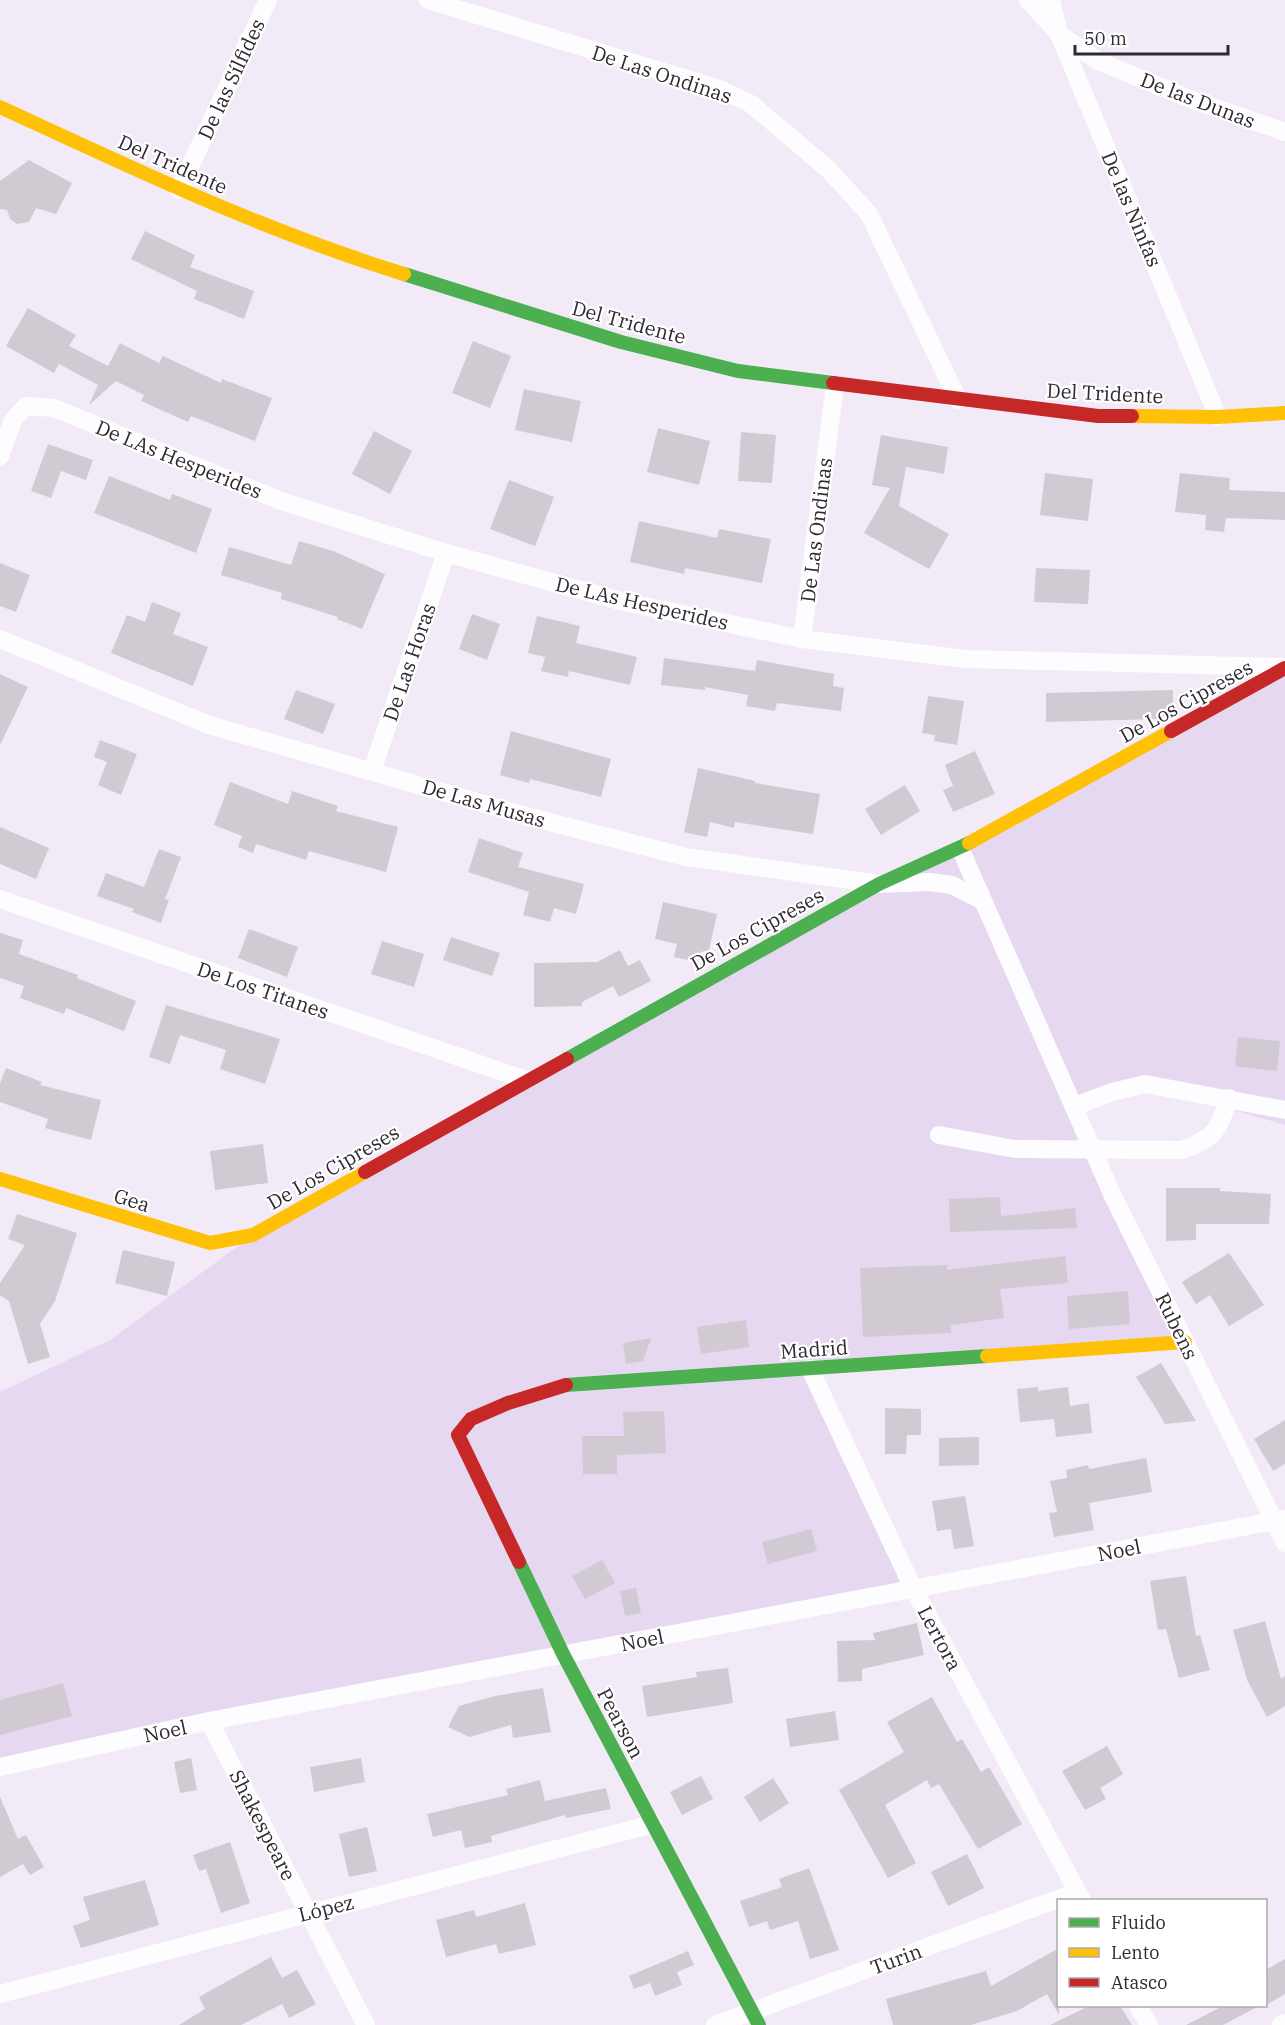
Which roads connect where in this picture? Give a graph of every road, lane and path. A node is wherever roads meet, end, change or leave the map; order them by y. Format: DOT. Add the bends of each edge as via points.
graph roads {
  1 [pos="268,0"];
  2 [pos="428,0"];
  3 [pos="1028,0"];
  4 [pos="1051,0"];
  5 [pos="1059,34"];
  6 [pos="3,113"];
  7 [pos="1285,132"];
  8 [pos="179,190"];
  9 [pos="835,385"];
  10 [pos="958,400"];
  11 [pos="1285,413"];
  12 [pos="1218,417"];
  13 [pos="0,456"];
  14 [pos="446,553"];
  15 [pos="0,639"];
  16 [pos="802,639"];
  17 [pos="1285,668"];
  18 [pos="372,771"];
  19 [pos="960,848"];
  20 [pos="879,884"];
  21 [pos="0,899"];
  22 [pos="983,901"];
  23 [pos="526,1080"];
  24 [pos="1229,1098"];
  25 [pos="1075,1106"];
  26 [pos="1285,1110"];
  27 [pos="939,1135"];
  28 [pos="1093,1149"];
  29 [pos="0,1179"];
  30 [pos="253,1235"];
  31 [pos="1185,1342"];
  32 [pos="810,1369"];
  33 [pos="458,1435"];
  34 [pos="1279,1520"];
  35 [pos="1285,1543"];
  36 [pos="914,1588"];
  37 [pos="563,1654"];
  38 [pos="209,1722"];
  39 [pos="0,1767"];
  40 [pos="653,1824"];
  41 [pos="1079,1896"];
  42 [pos="1057,1904"];
  43 [pos="308,1912"];
  44 [pos="0,1994"];
  45 [pos="1139,2007"];
  46 [pos="755,2019"];
  47 [pos="1285,2023"];
  48 [pos="366,2025"];
  49 [pos="715,2025"];
  50 [pos="1149,2025"];
  51 [pos="1281,2025"];
  1 -- 8 [label="street, De las Sílfides"];
  2 -- 10 [label="street, De Las Ondinas" via="720,89 751,104 828,169 869,214"];
  3 -- 5 [label="street, De las Dunas"];
  4 -- 5 [label="street, De las Ninfas"];
  5 -- 7 [label="street, De las Dunas" via="1098,61"];
  5 -- 12 [label="street, De las Ninfas"];
  6 -- 8 [label="street, Del Tridente"];
  8 -- 9 [label="street, Del Tridente" via="358,260 621,342 738,370"];
  9 -- 10 [label="street, Del Tridente"];
  9 -- 16 [label="street, De Las Ondinas"];
  10 -- 12 [label="street, Del Tridente" via="1098,416"];
  11 -- 12 [label="street, Del Tridente"];
  13 -- 14 [label="street, De LAs Hesperides" via="13,420 26,406 54,408 281,501"];
  14 -- 16 [label="street, De LAs Hesperides" via="620,601"];
  14 -- 18 [label="street, De Las Horas"];
  15 -- 18 [label="street, De Las Musas" via="208,725"];
  16 -- 17 [label="street, De LAs Hesperides" via="966,659"];
  17 -- 19 [label="street, De Los Cipreses"];
  18 -- 20 [label="street, De Las Musas" via="686,857"];
  19 -- 20 [label="street, De Los Cipreses"];
  19 -- 22 [label="street, Rubens"];
  20 -- 22 [label="street, De Las Musas" via="951,885"];
  20 -- 23 [label="street, De Los Cipreses"];
  21 -- 23 [label="street, De Los Titanes"];
  22 -- 25 [label="street, Rubens"];
  23 -- 30 [label="street, De Los Cipreses"];
  24 -- 25 [label="street" via="1145,1084"];
  24 -- 26 [label="street"];
  24 -- 28 [label="street" via="1218,1130 1205,1142 1182,1150"];
  25 -- 28 [label="street, Rubens"];
  27 -- 28 [label="street" via="1015,1149"];
  28 -- 31 [label="street, Rubens"];
  29 -- 30 [label="street, Gea" via="210,1243"];
  31 -- 32 [label="street, Madrid"];
  31 -- 34 [label="street, Rubens"];
  32 -- 33 [label="street, Madrid" via="565,1385 471,1419"];
  32 -- 36 [label="street, Lertora"];
  33 -- 37 [label="street, Pearson"];
  34 -- 35 [label="street, Rubens"];
  34 -- 36 [label="street, Noel"];
  36 -- 37 [label="street, Noel"];
  36 -- 41 [label="street, Lertora"];
  37 -- 38 [label="street, Noel"];
  37 -- 40 [label="street, Pearson"];
  38 -- 39 [label="street, Noel"];
  38 -- 43 [label="street, Shakespeare"];
  40 -- 43 [label="street, López"];
  40 -- 46 [label="street, Pearson"];
  42 -- 46 [label="street, Turin"];
  43 -- 44 [label="street, López"];
  43 -- 48 [label="street, Shakespeare"];
  45 -- 50 [label="street"];
  46 -- 49 [label="street, Turin"];
  47 -- 51 [label="street"];
}
